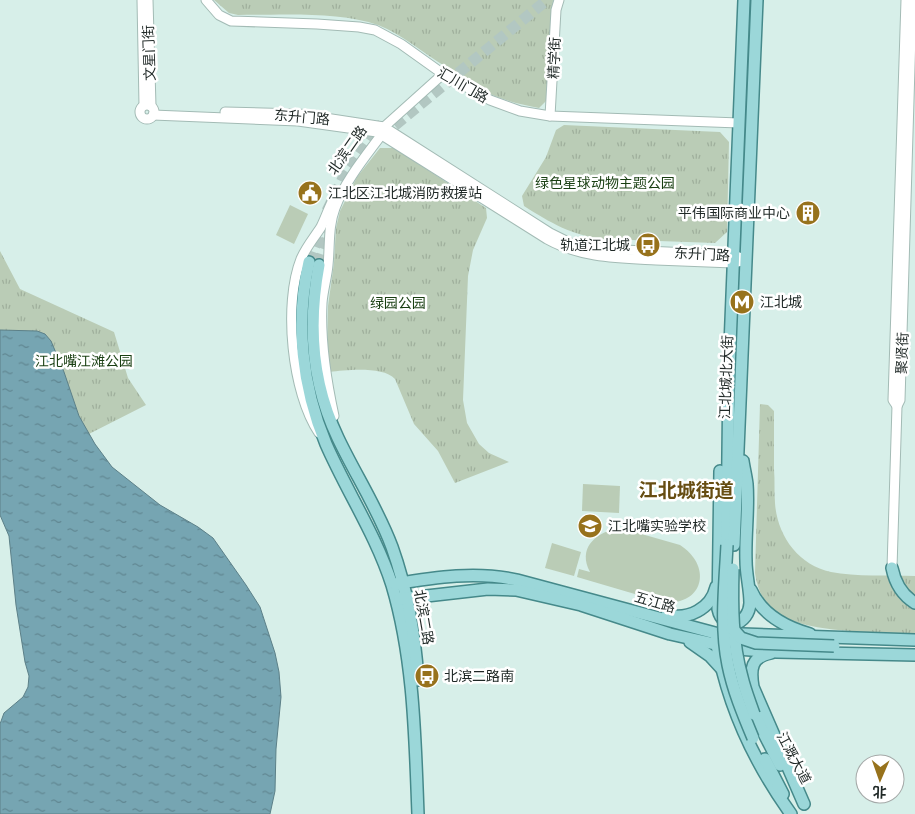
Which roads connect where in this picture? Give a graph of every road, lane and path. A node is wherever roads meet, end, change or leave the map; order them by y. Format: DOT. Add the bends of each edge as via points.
graph roads {
  1 [pos="142,0"];
  2 [pos="148,0"];
  3 [pos="206,0"];
  4 [pos="559,0"];
  5 [pos="744,0"];
  6 [pos="906,0"];
  7 [pos="912,0"];
  8 [pos="758,4"];
  9 [pos="443,74"];
  10 [pos="150,109"];
  11 [pos="550,116"];
  12 [pos="739,123"];
  13 [pos="381,131"];
  14 [pos="306,247"];
  15 [pos="329,252"];
  16 [pos="733,259"];
  17 [pos="746,260"];
  18 [pos="729,370"];
  19 [pos="897,406"];
  20 [pos="739,438"];
  21 [pos="338,439"];
  22 [pos="326,444"];
  23 [pos="730,545"];
  24 [pos="892,568"];
  25 [pos="718,578"];
  26 [pos="433,579"];
  27 [pos="748,581"];
  28 [pos="397,583"];
  29 [pos="434,594"];
  30 [pos="584,597"];
  31 [pos="401,599"];
  32 [pos="915,603"];
  33 [pos="724,613"];
  34 [pos="670,634"];
  35 [pos="731,635"];
  36 [pos="716,639"];
  37 [pos="915,640"];
  38 [pos="834,642"];
  39 [pos="737,649"];
  40 [pos="915,650"];
  41 [pos="777,652"];
  42 [pos="915,656"];
  43 [pos="721,668"];
  44 [pos="753,687"];
  45 [pos="806,809"];
  46 [pos="418,814"];
  47 [pos="426,814"];
  48 [pos="792,814"];
  1 -- 10 [label="street, 文星门街"];
  2 -- 10 [label="street, 文星门街"];
  3 -- 9 [label="street, 汇川门路" via="219,15 231,21 375,30"];
  4 -- 11 [label="street, 精学街"];
  5 -- 12 [label="main road, 江北城北大街"];
  6 -- 19 [label="street, 聚贤街" via="893,400"];
  7 -- 19 [label="street, 聚贤街" via="900,400"];
  8 -- 17 [label="main road, 江北城北大街"];
  9 -- 11 [label="street, 汇川门路" via="498,103"];
  9 -- 13 [label="street, 北滨二路"];
  10 -- 13 [label="street, 东升门路" via="299,114"];
  11 -- 12 [label="street, 汇川门路"];
  12 -- 16 [label="main road, 江北城北大街"];
  13 -- 14 [label="street, 北滨二路" via="346,176 321,226"];
  13 -- 15 [label="street, 北滨二路" via="350,177 335,208"];
  13 -- 16 [label="street, 东升门路" via="572,244"];
  14 -- 15 [label="street" via="319,241"];
  14 -- 22 [label="street, 北滨二路" via="298,268 294,294 294,355 304,406"];
  15 -- 21 [label="street, 北滨二路" via="322,300 322,340"];
  16 -- 17 [label="street, 东升门路"];
  16 -- 18 [label="main road, 江北城北大街"];
  17 -- 20 [label="main road, 江北城北大街"];
  18 -- 23 [label="main road, 江北城北大街"];
  18 -- 25 [label="main road" via="720,468"];
  19 -- 24 [label="street, 聚贤街"];
  20 -- 23 [label="main road, 江北城北大街"];
  20 -- 27 [label="main road" via="747,485"];
  21 -- 22 [label="main road, 北滨二路" via="322,400 314,353 314,263 306,278 302,316 304,354 313,403"];
  21 -- 28 [label="main road, 北滨二路" via="385,531"];
  22 -- 28 [label="main road, 北滨二路"];
  23 -- 33 [label="main road, 江溉大道, bridge"];
  23 -- 45 [label="main road, 江溉大道, bridge" via="734,631 742,677 754,714 790,787"];
  24 -- 32 [label="main road" via="900,589"];
  25 -- 27 [label="main road" via="719,616 731,624 738,624 749,609"];
  25 -- 30 [label="main road" via="714,597 701,610 685,616"];
  26 -- 28 [label="main road, 五江路"];
  26 -- 29 [label="main road" via="427,588"];
  26 -- 30 [label="main road, 五江路" via="488,574"];
  27 -- 38 [label="main road" via="758,602 779,622"];
  28 -- 31 [label="main road, 北滨二路"];
  29 -- 31 [label="main road, 五江路"];
  29 -- 34 [label="main road, 五江路" via="488,589 522,591"];
  30 -- 36 [label="main road, 五江路"];
  31 -- 46 [label="main road, 北滨二路" via="415,723"];
  31 -- 47 [label="main road, 北滨二路" via="417,665"];
  33 -- 38 [label="main road, bridge" via="732,628 745,640"];
  33 -- 48 [label="main road, 江溉大道, bridge" via="733,686 753,738"];
  34 -- 36 [label="main road, 五江路"];
  34 -- 43 [label="main road" via="692,643"];
  35 -- 36 [label="main road, 五江路"];
  35 -- 38 [label="main road, 五江路"];
  35 -- 39 [label="main road"];
  36 -- 39 [label="main road, 五江路"];
  36 -- 43 [label="main road"];
  37 -- 38 [label="main road, 五江路"];
  38 -- 40 [label="main road"];
  39 -- 41 [label="main road, 五江路"];
  39 -- 44 [label="main road"];
  41 -- 42 [label="main road, 五江路"];
  41 -- 44 [label="main road" via="761,657 753,664"];
  43 -- 48 [label="main road" via="742,731 769,784"];
  44 -- 45 [label="main road"];
}
